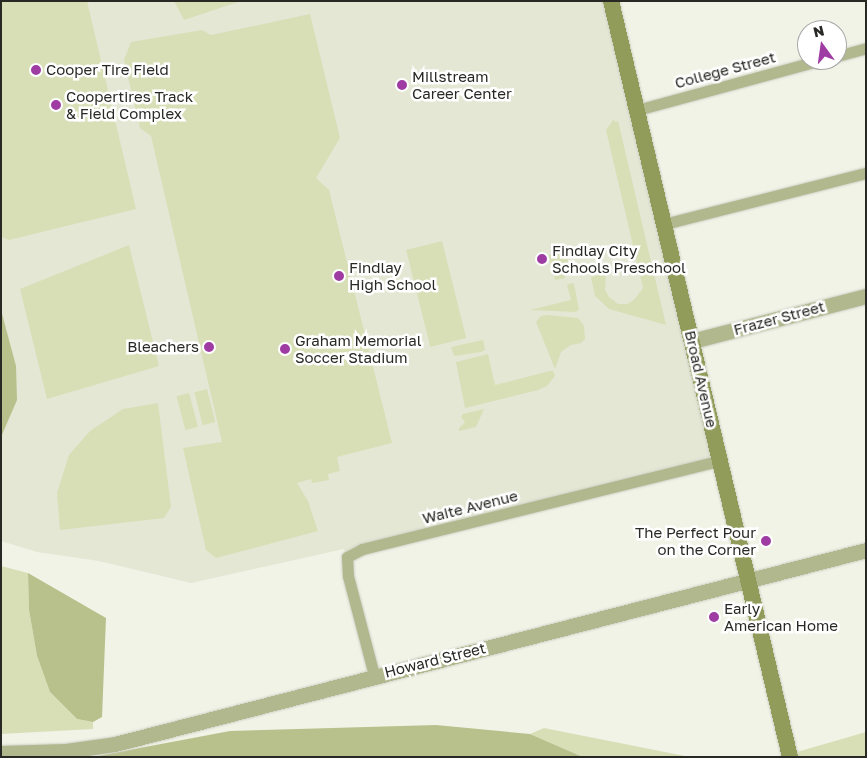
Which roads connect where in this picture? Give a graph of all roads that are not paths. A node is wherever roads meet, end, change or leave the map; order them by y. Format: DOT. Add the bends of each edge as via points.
graph roads {
  1 [pos="611,1"];
  2 [pos="866,48"];
  3 [pos="847,53"];
  4 [pos="797,67"];
  5 [pos="637,110"];
  6 [pos="866,174"];
  7 [pos="664,224"];
  8 [pos="866,296"];
  9 [pos="692,341"];
  10 [pos="721,460"];
  11 [pos="866,550"];
  12 [pos="749,579"];
  13 [pos="374,675"];
  14 [pos="1,753"];
  15 [pos="790,757"];
  1 -- 5 [label="main road, Broad Avenue"];
  2 -- 3 [label="street"];
  4 -- 5 [label="street, College Street"];
  5 -- 7 [label="main road, Broad Avenue"];
  6 -- 7 [label="street"];
  7 -- 9 [label="main road, Broad Avenue"];
  8 -- 9 [label="street, Frazer Street"];
  9 -- 10 [label="main road, Broad Avenue"];
  10 -- 12 [label="main road, Broad Avenue"];
  10 -- 13 [label="street, Waite Avenue" via="362,549 347,557 348,576"];
  11 -- 12 [label="street, Howard Street"];
  12 -- 13 [label="street, Howard Street"];
  12 -- 15 [label="main road, Broad Avenue"];
  13 -- 14 [label="street, Howard Street" via="115,744 66,751"];
}
